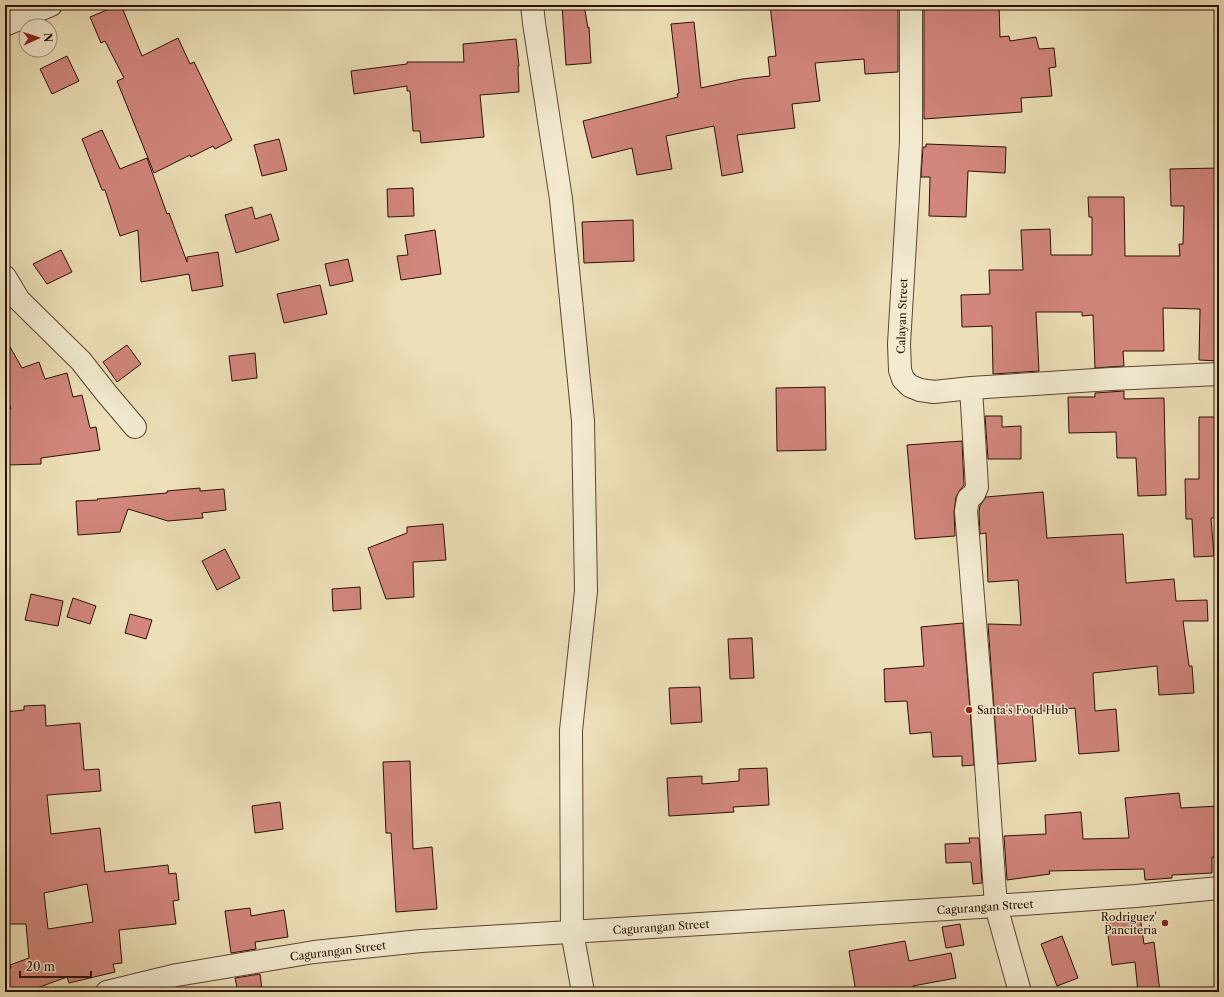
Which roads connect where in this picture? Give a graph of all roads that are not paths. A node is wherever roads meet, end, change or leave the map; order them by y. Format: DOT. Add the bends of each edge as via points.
graph roads {
  1 [pos="51,5"];
  2 [pos="532,5"];
  3 [pos="911,5"];
  4 [pos="5,25"];
  5 [pos="5,277"];
  6 [pos="1219,374"];
  7 [pos="971,388"];
  8 [pos="135,426"];
  9 [pos="1219,888"];
  10 [pos="996,906"];
  11 [pos="572,932"];
  12 [pos="107,992"];
  13 [pos="583,992"];
  14 [pos="1020,992"];
  1 -- 4 [label="street"];
  2 -- 11 [label="street" via="561,200 583,421 586,590 571,730"];
  3 -- 7 [label="street, Calayan Street" via="911,142 899,344 900,370 903,379 910,386 920,390 934,392"];
  5 -- 8 [label="street" via="19,300 81,361"];
  6 -- 7 [label="street, Calayan Street"];
  7 -- 10 [label="street" via="977,487 968,499 966,511"];
  9 -- 10 [label="street, Cagurangan Street"];
  10 -- 11 [label="street, Cagurangan Street"];
  10 -- 14 [label="street"];
  11 -- 12 [label="street, Cagurangan Street" via="421,941 314,952 177,975"];
  11 -- 13 [label="street"];
}
